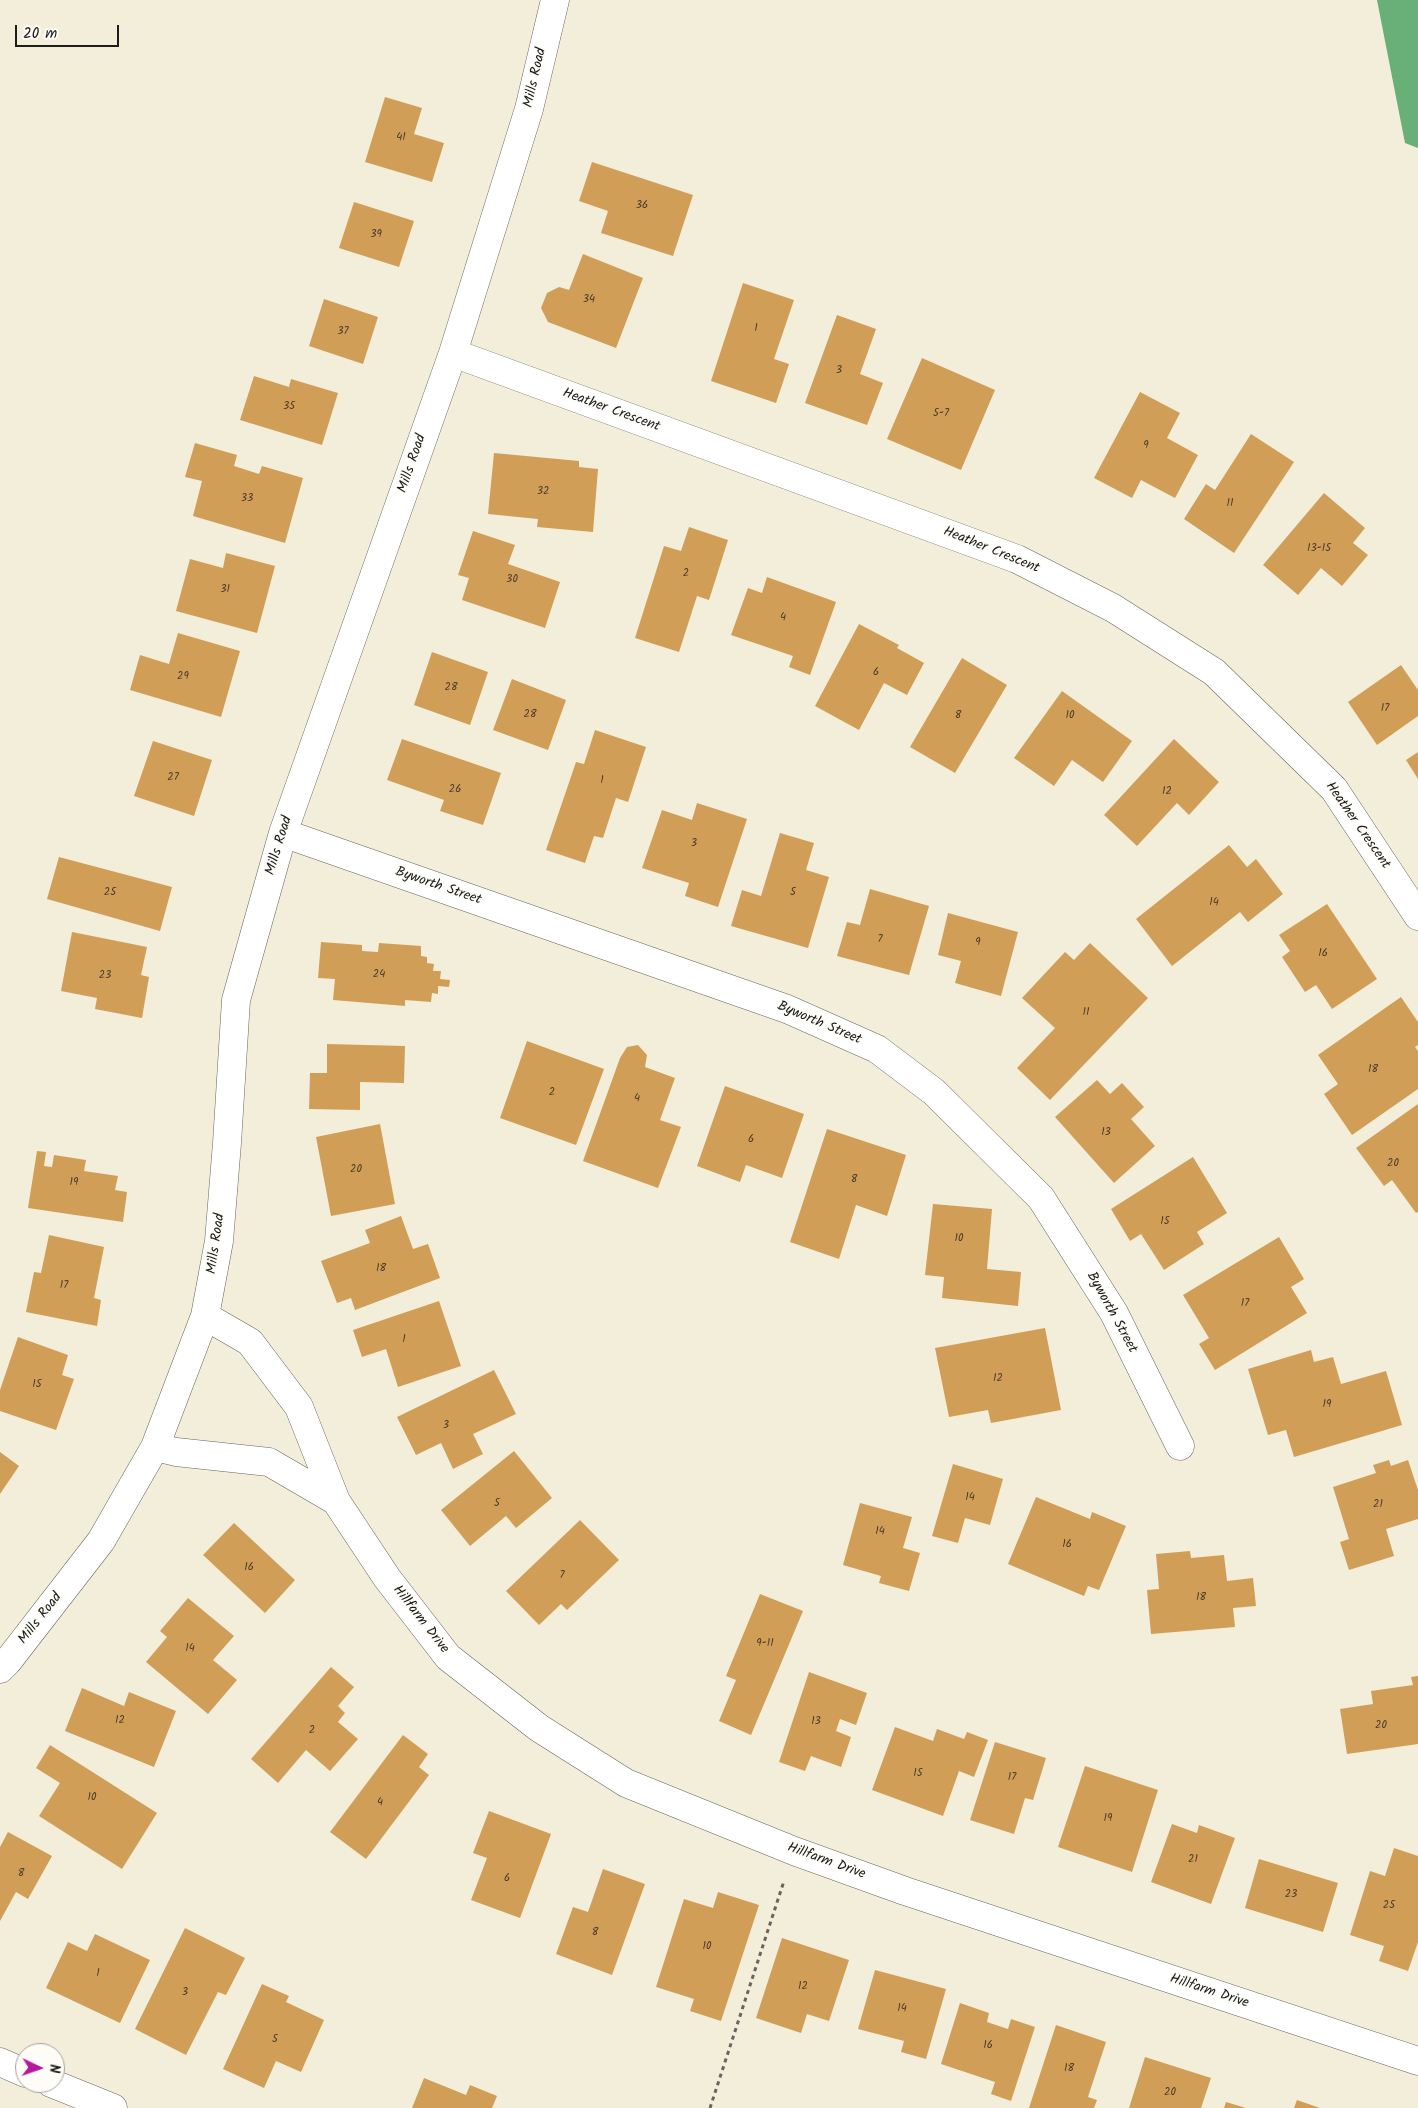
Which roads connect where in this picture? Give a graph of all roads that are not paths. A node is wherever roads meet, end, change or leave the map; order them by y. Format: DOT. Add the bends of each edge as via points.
graph roads {
  1 [pos="555,0"];
  2 [pos="452,353"];
  3 [pos="283,833"];
  4 [pos="1418,916"];
  5 [pos="206,1316"];
  6 [pos="155,1446"];
  7 [pos="1180,1446"];
  8 [pos="336,1502"];
  9 [pos="0,1669"];
  10 [pos="1418,2061"];
  11 [pos="0,2062"];
  12 [pos="15,2068"];
  13 [pos="65,2089"];
  14 [pos="113,2108"];
  1 -- 2 [label="street, Mills Road" via="529,109"];
  2 -- 3 [label="street, Mills Road"];
  2 -- 4 [label="street, Heather Crescent" via="1017,559 1113,608 1214,672 1334,789"];
  3 -- 5 [label="street, Mills Road" via="236,1000 219,1241"];
  3 -- 7 [label="street, Byworth Street" via="787,1009 877,1049 934,1092 1041,1198 1114,1314"];
  5 -- 6 [label="street, Mills Road"];
  5 -- 8 [label="street, Hillfarm Drive" via="250,1342 299,1407"];
  6 -- 8 [label="street, Hillfarm Drive" via="176,1452 269,1462"];
  6 -- 9 [label="street, Mills Road" via="101,1542"];
  8 -- 10 [label="street, Hillfarm Drive" via="387,1578 448,1657 539,1728 626,1783 794,1852"];
  11 -- 12 [label="street"];
  13 -- 14 [label="street"];
}
